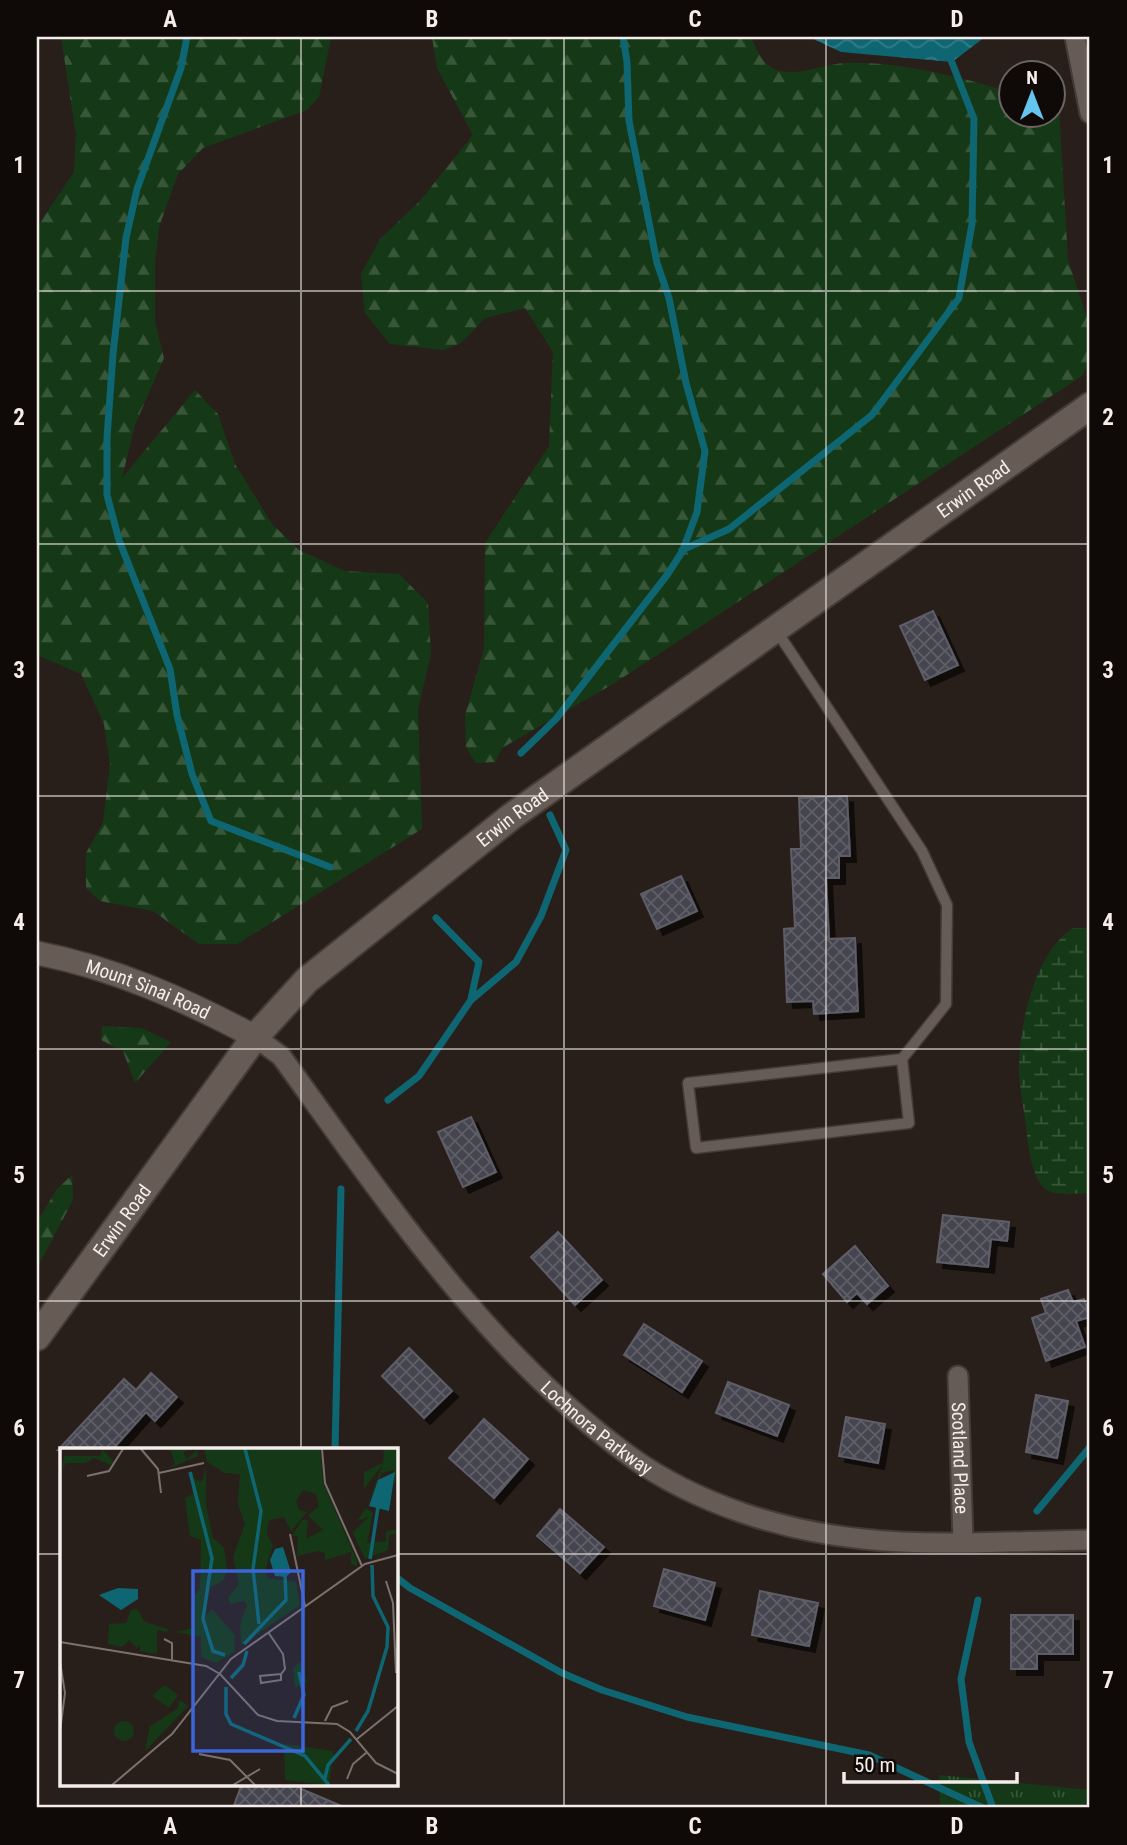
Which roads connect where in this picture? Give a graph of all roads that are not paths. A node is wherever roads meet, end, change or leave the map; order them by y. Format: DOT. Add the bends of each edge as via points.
graph roads {
  1 [pos="1075,37"];
  2 [pos="1090,113"];
  3 [pos="1090,406"];
  4 [pos="775,629"];
  5 [pos="37,953"];
  6 [pos="255,1037"];
  7 [pos="902,1059"];
  8 [pos="37,1337"];
  9 [pos="958,1376"];
  10 [pos="1090,1540"];
  11 [pos="963,1542"];
  1 -- 2 [label="street"];
  3 -- 4 [label="main road, Erwin Road"];
  4 -- 6 [label="main road, Erwin Road" via="425,883 307,980"];
  4 -- 7 [label="lane" via="922,851 947,905 946,1004"];
  5 -- 6 [label="street, Mount Sinai Road" via="131,980 195,1005"];
  6 -- 8 [label="main road, Erwin Road"];
  6 -- 11 [label="street, Lochnora Parkway" via="281,1056 446,1277 541,1381 632,1457 707,1499 755,1517 864,1539"];
  7 -- 7 [label="lane" via="688,1083 696,1148 909,1123"];
  9 -- 11 [label="street, Scotland Place"];
  10 -- 11 [label="street, Lochnora Parkway"];
}
